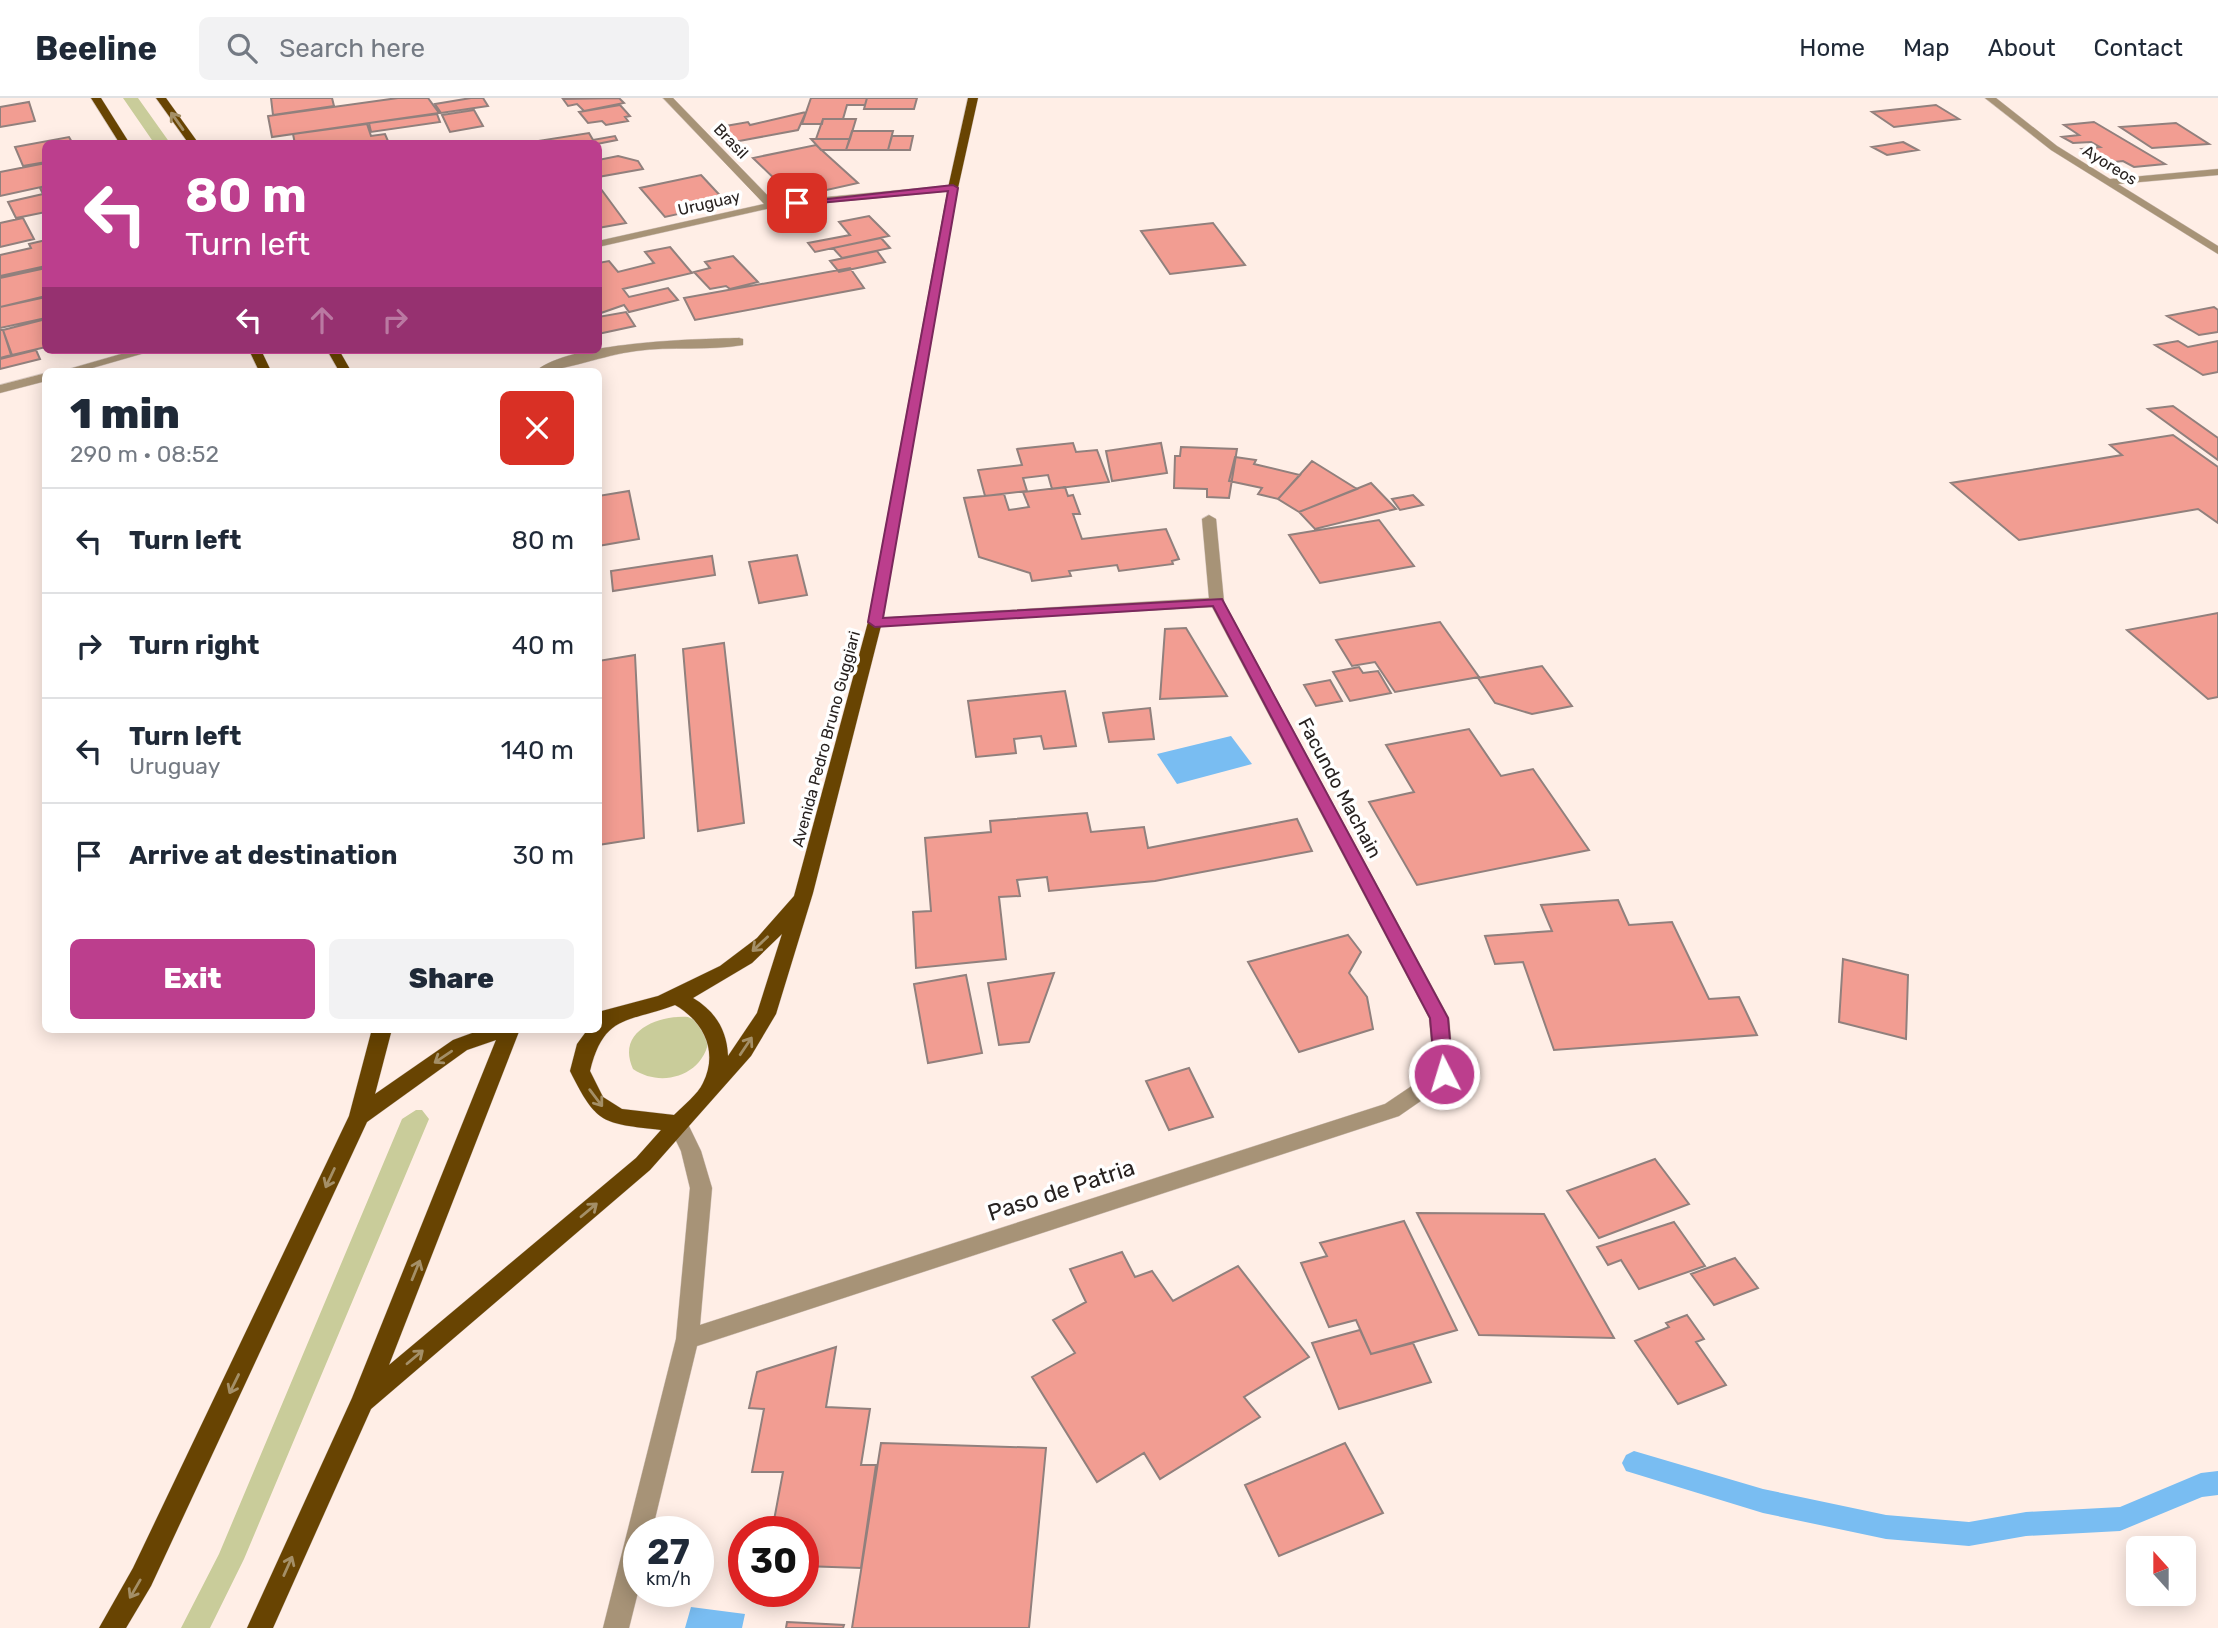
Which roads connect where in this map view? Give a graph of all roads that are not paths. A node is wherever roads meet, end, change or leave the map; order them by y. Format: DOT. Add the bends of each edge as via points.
graph roads {
  1 [pos="96,98"];
  2 [pos="161,98"];
  3 [pos="668,98"];
  4 [pos="973,98"];
  5 [pos="1990,98"];
  6 [pos="122,140"];
  7 [pos="191,140"];
  8 [pos="2218,172"];
  9 [pos="2106,182"];
  10 [pos="953,188"];
  11 [pos="771,205"];
  12 [pos="602,243"];
  13 [pos="2218,251"];
  14 [pos="739,342"];
  15 [pos="134,354"];
  16 [pos="80,368"];
  17 [pos="549,368"];
  18 [pos="42,378"];
  19 [pos="0,389"];
  20 [pos="1209,519"];
  21 [pos="1217,602"];
  22 [pos="875,622"];
  23 [pos="804,893"];
  24 [pos="678,998"];
  25 [pos="603,1019"];
  26 [pos="381,1033"];
  27 [pos="495,1033"];
  28 [pos="505,1033"];
  29 [pos="594,1033"];
  30 [pos="1444,1074"];
  31 [pos="711,1088"];
  32 [pos="359,1116"];
  33 [pos="678,1124"];
  34 [pos="687,1339"];
  35 [pos="363,1401"];
  36 [pos="643,1516"];
  37 [pos="623,1599"];
  38 [pos="112,1628"];
  39 [pos="260,1628"];
  40 [pos="616,1628"];
  1 -- 6 [label="main road"];
  7 -- 2 [label="main road, one-way"];
  3 -- 11 [label="street, Brasil"];
  4 -- 10 [label="main road, Avenida Pedro Bruno Guggiari"];
  5 -- 9 [label="street, Ayoreos" via="2022,126"];
  8 -- 9 [label="street"];
  9 -- 13 [label="street, Ayoreos"];
  10 -- 11 [label="street, Uruguay"];
  10 -- 22 [label="main road, Avenida Pedro Bruno Guggiari"];
  11 -- 12 [label="street, Uruguay"];
  14 -- 17 [label="street" via="651,344"];
  15 -- 16 [label="street"];
  18 -- 19 [label="street"];
  20 -- 21 [label="street, Facundo Machain"];
  21 -- 22 [label="street"];
  21 -- 30 [label="street, Facundo Machain" via="1439,1018"];
  22 -- 23 [label="main road, Avenida Pedro Bruno Guggiari"];
  23 -- 24 [label="main road, one-way" via="763,942 726,972"];
  31 -- 23 [label="main road, Avenida Pedro Bruno Guggiari, one-way" via="744,1051 766,1014"];
  24 -- 25 [label="main road"];
  24 -- 31 [label="main road" via="708,1019 719,1040 720,1061"];
  26 -- 32 [label="main road"];
  27 -- 32 [label="main road, one-way" via="460,1045"];
  35 -- 28 [label="main road, one-way"];
  29 -- 33 [label="main road, one-way" via="580,1072 596,1103 618,1117"];
  30 -- 34 [label="street, Paso de Patria" via="1392,1110"];
  31 -- 33 [label="main road"];
  32 -- 38 [label="main road, one-way" via="148,1565"];
  33 -- 34 [label="street" via="701,1188"];
  35 -- 33 [label="main road, one-way" via="643,1164"];
  34 -- 36 [label="street"];
  39 -- 35 [label="main road, one-way"];
  37 -- 40 [label="street"];
}
